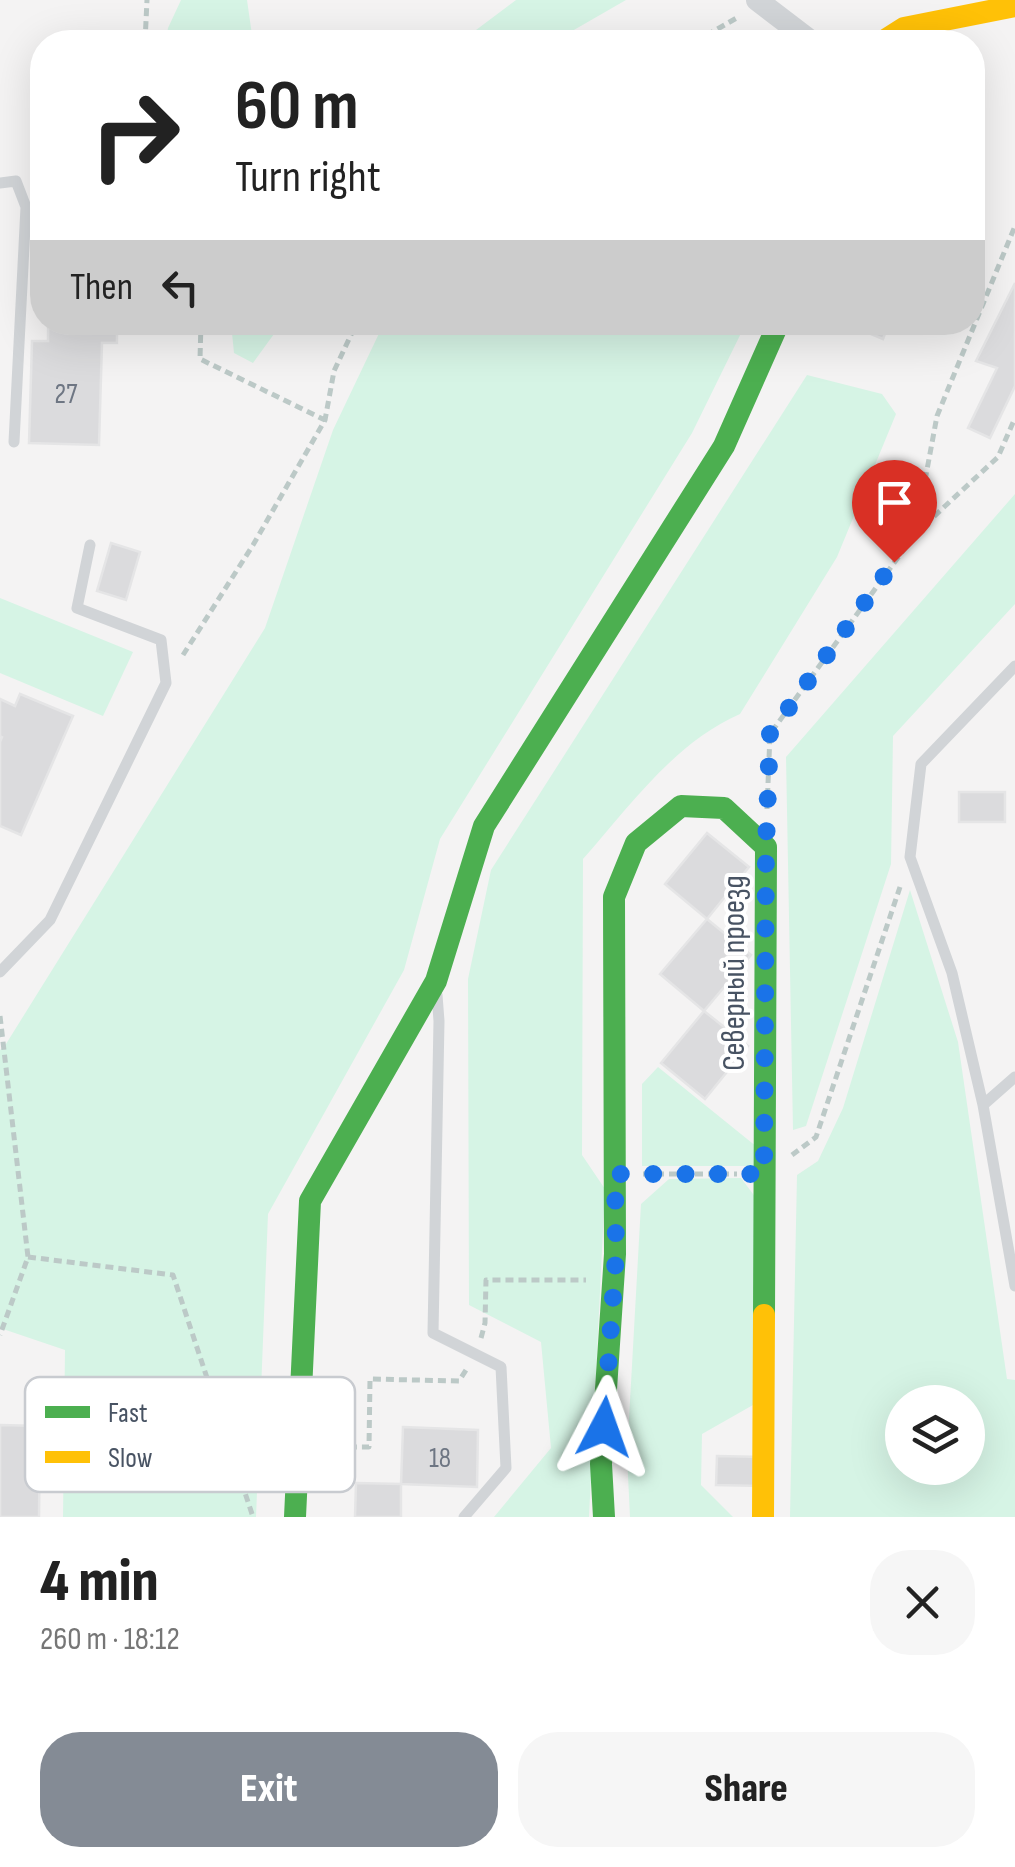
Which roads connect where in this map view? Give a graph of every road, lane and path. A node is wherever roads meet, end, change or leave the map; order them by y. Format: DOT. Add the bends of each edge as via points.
graph roads {
  1 [pos="147,0"];
  2 [pos="760,2"];
  3 [pos="1015,6"];
  4 [pos="146,30"];
  5 [pos="714,30"];
  6 [pos="796,30"];
  7 [pos="901,30"];
  8 [pos="0,183"];
  9 [pos="1015,226"];
  10 [pos="985,299"];
  11 [pos="201,335"];
  12 [pos="350,335"];
  13 [pos="773,335"];
  14 [pos="970,335"];
  15 [pos="1015,418"];
  16 [pos="324,420"];
  17 [pos="14,442"];
  18 [pos="915,534"];
  19 [pos="90,545"];
  20 [pos="1015,666"];
  21 [pos="166,683"];
  22 [pos="766,847"];
  23 [pos="910,857"];
  24 [pos="0,972"];
  25 [pos="436,981"];
  26 [pos="0,1016"];
  27 [pos="1015,1077"];
  28 [pos="983,1105"];
  29 [pos="615,1174"];
  30 [pos="764,1174"];
  31 [pos="28,1257"];
  32 [pos="614,1280"];
  33 [pos="1015,1286"];
  34 [pos="485,1323"];
  35 [pos="0,1335"];
  36 [pos="477,1355"];
  37 [pos="207,1377"];
  38 [pos="302,1377"];
  39 [pos="355,1447"];
  40 [pos="245,1492"];
  41 [pos="296,1492"];
  42 [pos="253,1517"];
  43 [pos="295,1517"];
  44 [pos="464,1517"];
  45 [pos="604,1517"];
  46 [pos="763,1517"];
  1 -- 4 [label="path"];
  2 -- 5 [label="path"];
  2 -- 6 [label="street"];
  3 -- 7 [label="street"];
  8 -- 17 [label="lane" via="16,181 26,207"];
  9 -- 10 [label="path"];
  11 -- 16 [label="path" via="200,359"];
  12 -- 16 [label="path"];
  13 -- 25 [label="street" via="724,446 484,826"];
  14 -- 18 [label="path" via="937,416"];
  15 -- 18 [label="path" via="998,456"];
  16 -- 21 [label="path"];
  18 -- 22 [label="path" via="770,734"];
  19 -- 21 [label="lane" via="77,608 161,640"];
  20 -- 23 [label="lane" via="921,764"];
  21 -- 24 [label="lane" via="50,920"];
  22 -- 29 [label="street, Северный проезд" via="724,808 681,806 636,843 614,898"];
  22 -- 30 [label="street, Северный проезд"];
  23 -- 28 [label="lane" via="952,973"];
  23 -- 30 [label="path" via="816,1138"];
  25 -- 36 [label="lane" via="433,1332"];
  25 -- 38 [label="street" via="310,1202"];
  26 -- 31 [label="path"];
  27 -- 28 [label="lane"];
  28 -- 33 [label="lane"];
  29 -- 30 [label="path"];
  29 -- 32 [label="street, Северный проезд"];
  30 -- 46 [label="street, Северный проезд"];
  31 -- 35 [label="path"];
  31 -- 37 [label="path" via="174,1275"];
  32 -- 34 [label="path" via="486,1280"];
  32 -- 45 [label="street, Северный проезд"];
  36 -- 39 [label="path" via="459,1381 370,1379 368,1447"];
  36 -- 44 [label="lane" via="501,1367 506,1468"];
  40 -- 42 [label="path"];
  41 -- 43 [label="street"];
}
